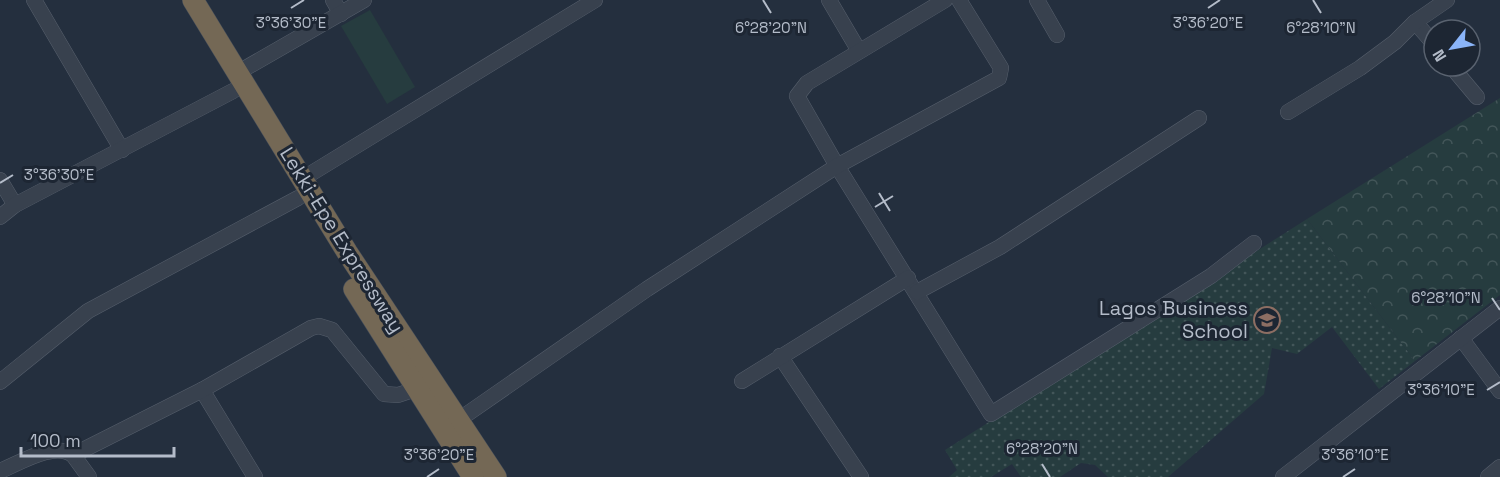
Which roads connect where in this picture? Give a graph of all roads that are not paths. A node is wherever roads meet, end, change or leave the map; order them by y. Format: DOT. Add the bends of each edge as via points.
graph roads {
  1 [pos="34,0"];
  2 [pos="177,0"];
  3 [pos="193,0"];
  4 [pos="333,0"];
  5 [pos="364,0"];
  6 [pos="595,0"];
  7 [pos="829,0"];
  8 [pos="945,0"];
  9 [pos="959,0"];
  10 [pos="1037,0"];
  11 [pos="1447,0"];
  12 [pos="341,14"];
  13 [pos="1415,22"];
  14 [pos="1422,30"];
  15 [pos="1058,35"];
  16 [pos="859,51"];
  17 [pos="1461,78"];
  18 [pos="235,82"];
  19 [pos="1477,97"];
  20 [pos="1288,112"];
  21 [pos="1199,118"];
  22 [pos="122,150"];
  23 [pos="837,166"];
  24 [pos="0,180"];
  25 [pos="300,189"];
  26 [pos="15,205"];
  27 [pos="0,217"];
  28 [pos="1254,243"];
  29 [pos="908,278"];
  30 [pos="917,292"];
  31 [pos="1500,308"];
  32 [pos="1461,338"];
  33 [pos="780,356"];
  34 [pos="742,381"];
  35 [pos="0,382"];
  36 [pos="416,388"];
  37 [pos="202,390"];
  38 [pos="1500,391"];
  39 [pos="457,421"];
  40 [pos="73,455"];
  41 [pos="1500,467"];
  42 [pos="0,471"];
  43 [pos="89,477"];
  44 [pos="255,477"];
  45 [pos="472,477"];
  46 [pos="496,477"];
  47 [pos="861,477"];
  48 [pos="1283,477"];
  49 [pos="1488,477"];
  1 -- 22 [label="street"];
  2 -- 18 [label="highway, Lekki-Epe Expressway"];
  3 -- 18 [label="highway, Lekki-Epe Expressway"];
  4 -- 12 [label="street"];
  5 -- 12 [label="street"];
  6 -- 25 [label="street"];
  7 -- 16 [label="street"];
  8 -- 16 [label="street"];
  9 -- 23 [label="street" via="1001,75"];
  10 -- 15 [label="street"];
  11 -- 13 [label="street"];
  12 -- 18 [label="street"];
  13 -- 14 [label="street"];
  13 -- 20 [label="street" via="1360,68"];
  16 -- 23 [label="street" via="807,83 797,96"];
  17 -- 19 [label="street"];
  18 -- 22 [label="street"];
  18 -- 25 [label="highway, Lekki-Epe Expressway"];
  21 -- 30 [label="street" via="1000,247"];
  22 -- 26 [label="street"];
  23 -- 29 [label="street"];
  23 -- 39 [label="street" via="647,289"];
  24 -- 26 [label="street"];
  25 -- 35 [label="street" via="88,311"];
  25 -- 36 [label="highway, Lekki-Epe Expressway"];
  25 -- 39 [label="highway, Lekki-Epe Expressway"];
  26 -- 27 [label="street"];
  28 -- 30 [label="street" via="1212,276 991,414"];
  29 -- 30 [label="street"];
  29 -- 33 [label="street"];
  31 -- 32 [label="street"];
  32 -- 38 [label="street"];
  32 -- 48 [label="street"];
  33 -- 34 [label="street"];
  33 -- 47 [label="street"];
  36 -- 37 [label="street" via="398,395 384,394 332,330 319,326"];
  36 -- 45 [label="highway, Lekki-Epe Expressway"];
  37 -- 40 [label="street"];
  37 -- 44 [label="street"];
  39 -- 46 [label="highway, Lekki-Epe Expressway"];
  40 -- 42 [label="street" via="55,450"];
  40 -- 43 [label="street"];
  41 -- 49 [label="street"];
}
